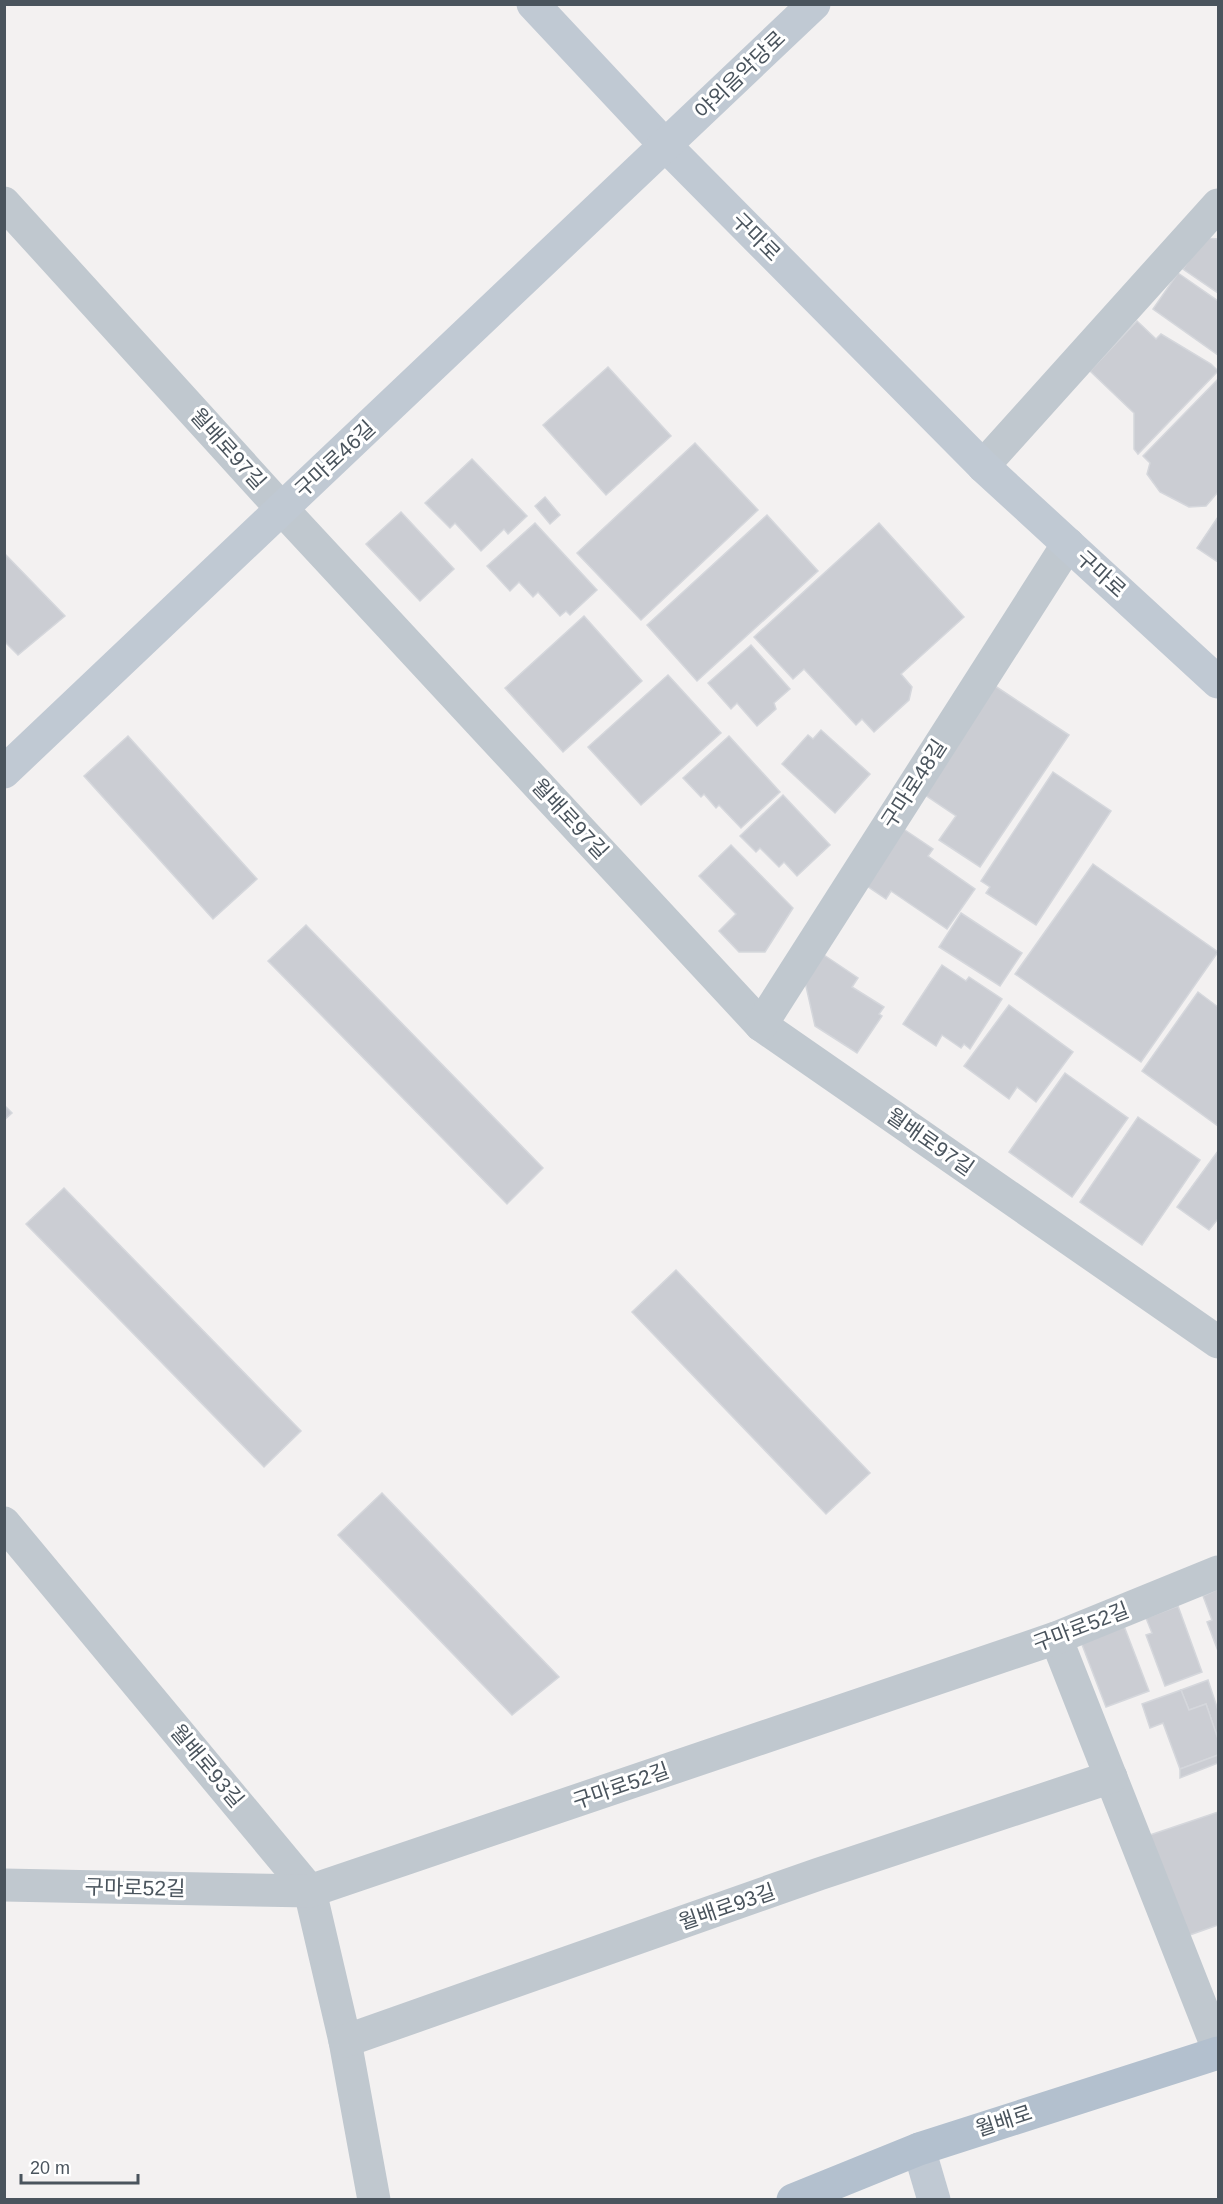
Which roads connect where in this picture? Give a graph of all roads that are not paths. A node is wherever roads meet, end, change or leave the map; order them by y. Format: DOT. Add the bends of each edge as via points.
graph roads {
  1 [pos="533,4"];
  2 [pos="814,4"];
  3 [pos="666,146"];
  4 [pos="4,203"];
  5 [pos="1217,210"];
  6 [pos="983,466"];
  7 [pos="282,509"];
  8 [pos="1068,544"];
  9 [pos="1218,682"];
  10 [pos="4,772"];
  11 [pos="761,1025"];
  12 [pos="1218,1342"];
  13 [pos="4,1523"];
  14 [pos="1218,1572"];
  15 [pos="1056,1638"];
  16 [pos="1111,1777"];
  17 [pos="4,1885"];
  18 [pos="310,1891"];
  19 [pos="345,2041"];
  20 [pos="1218,2051"];
  21 [pos="919,2149"];
  22 [pos="374,2199"];
  23 [pos="793,2199"];
  24 [pos="934,2199"];
  1 -- 3 [label="main road, 구마로"];
  2 -- 3 [label="main road, 야외음악당로"];
  3 -- 6 [label="main road, 구마로"];
  3 -- 7 [label="main road, 구마로46길"];
  4 -- 7 [label="street, 월배로97길"];
  5 -- 6 [label="street"];
  6 -- 8 [label="main road, 구마로"];
  7 -- 10 [label="main road, 구마로46길"];
  7 -- 11 [label="street, 월배로97길"];
  8 -- 9 [label="main road, 구마로"];
  8 -- 11 [label="street, 구마로48길"];
  11 -- 12 [label="street, 월배로97길"];
  13 -- 18 [label="street, 월배로93길"];
  14 -- 15 [label="street, 구마로52길"];
  15 -- 16 [label="street, 월배로"];
  15 -- 18 [label="street, 구마로52길"];
  16 -- 19 [label="street, 월배로93길" via="819,1874"];
  16 -- 20 [label="street, 월배로"];
  17 -- 18 [label="street, 구마로52길"];
  18 -- 19 [label="street, 월배로93길"];
  19 -- 22 [label="street, 월배로93길"];
  20 -- 21 [label="main road, 월배로"];
  21 -- 23 [label="main road, 월배로"];
  21 -- 24 [label="main road"];
}
